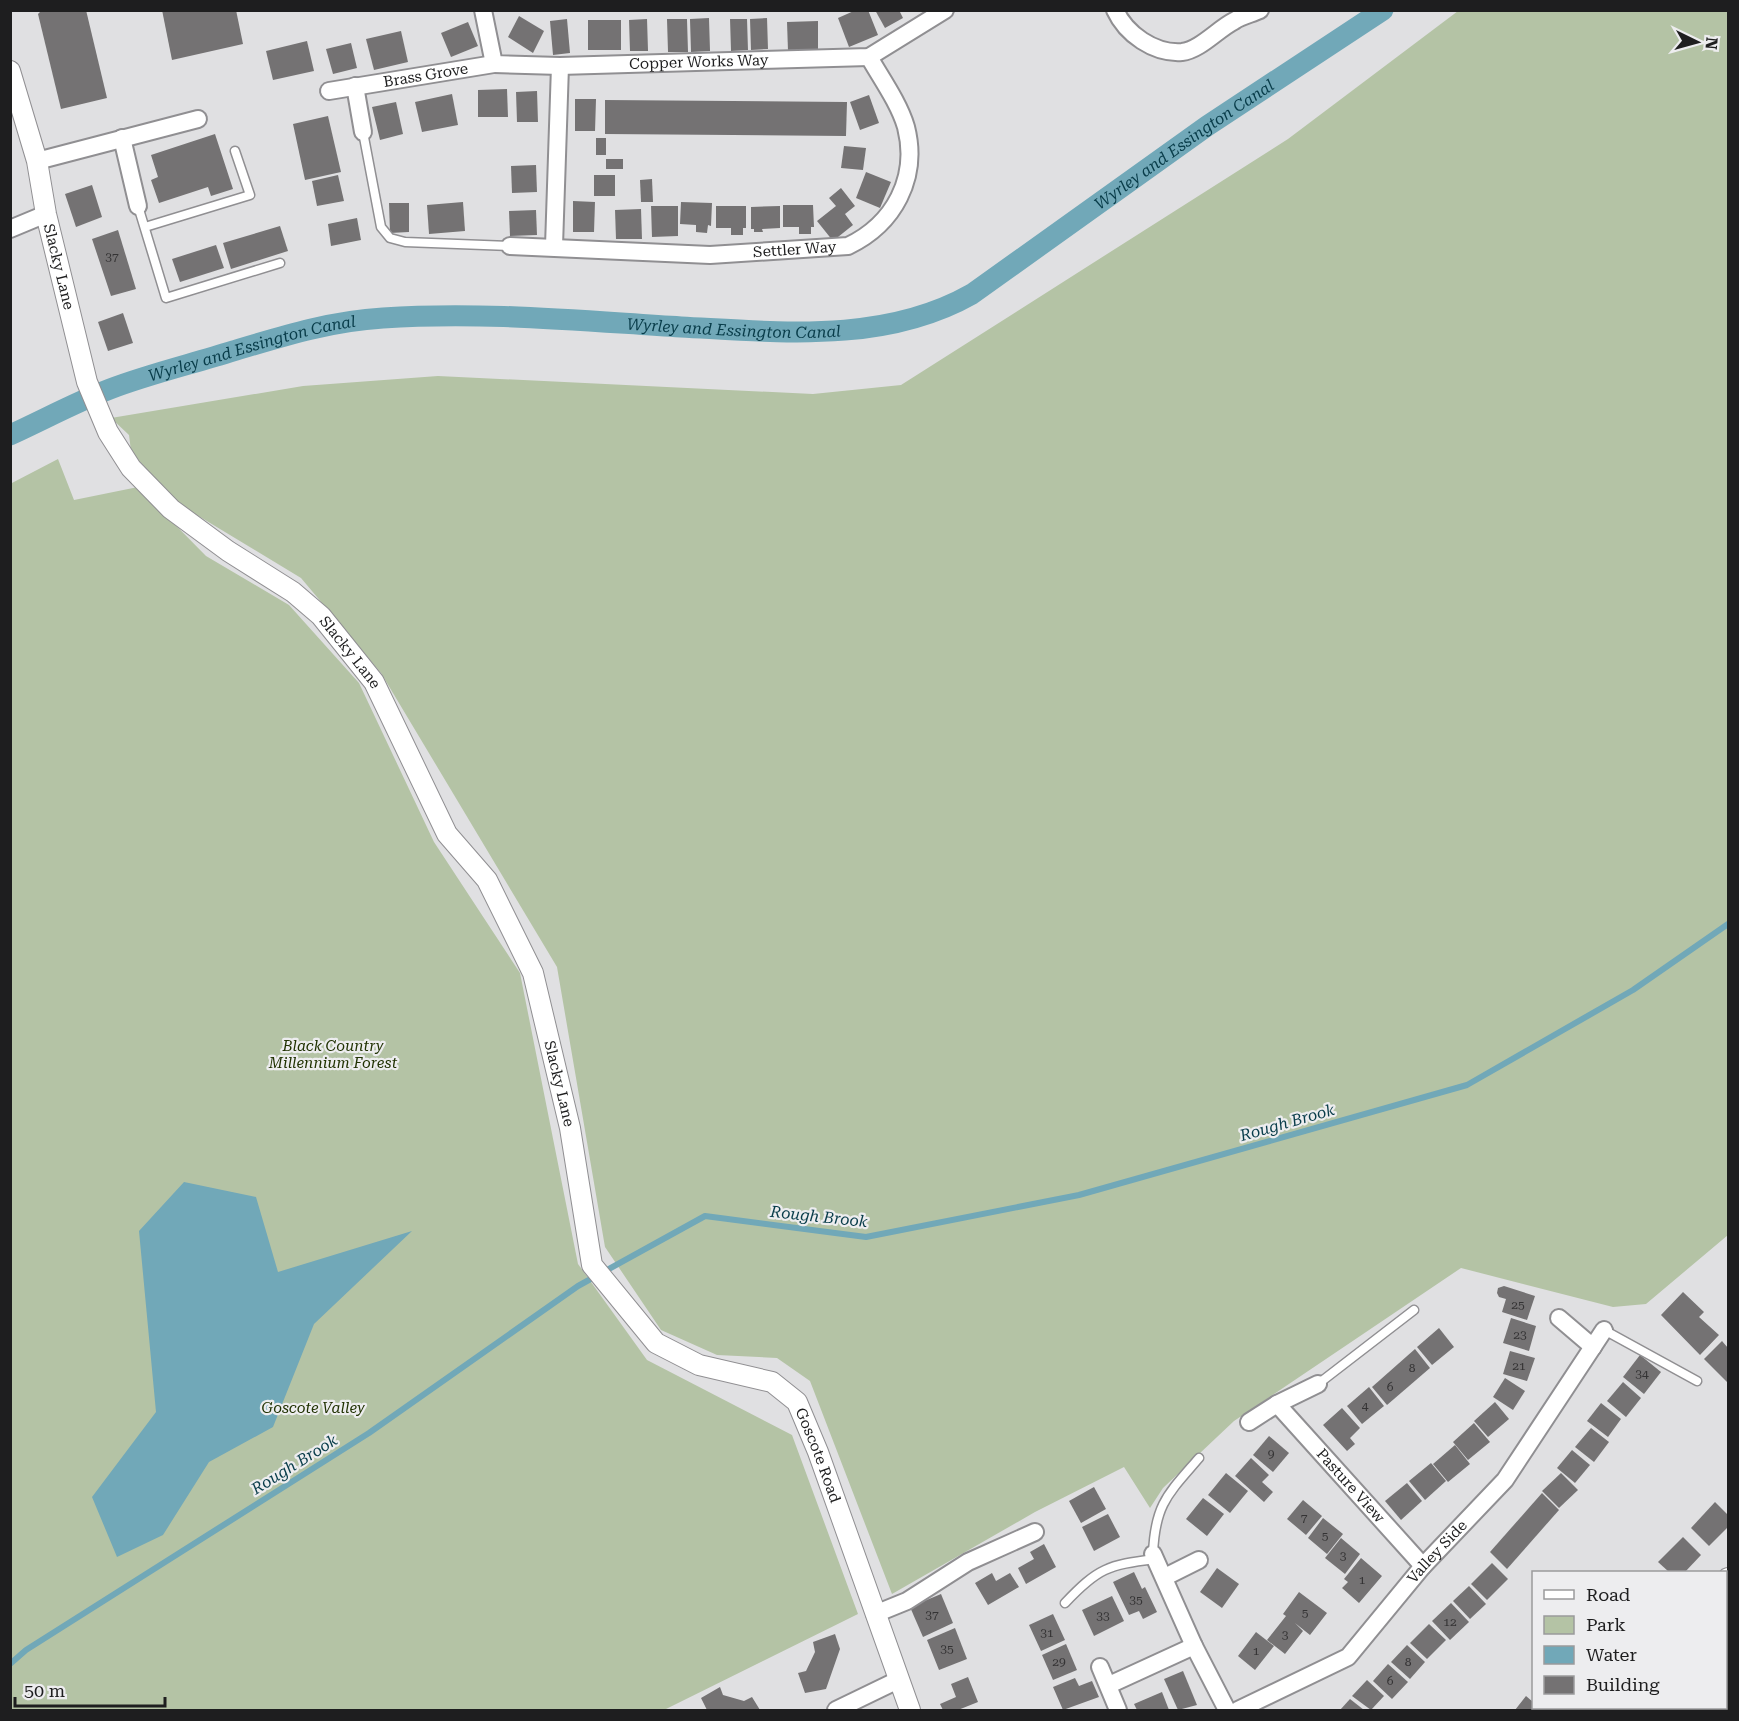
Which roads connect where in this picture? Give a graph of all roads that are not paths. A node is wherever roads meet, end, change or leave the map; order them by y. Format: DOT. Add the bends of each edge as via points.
graph roads {
  1 [pos="483,10"];
  2 [pos="945,10"];
  3 [pos="1114,10"];
  4 [pos="1260,10"];
  5 [pos="869,57"];
  6 [pos="494,64"];
  7 [pos="560,66"];
  8 [pos="10,71"];
  9 [pos="355,86"];
  10 [pos="329,91"];
  11 [pos="198,119"];
  12 [pos="363,132"];
  13 [pos="122,138"];
  14 [pos="235,151"];
  15 [pos="37,161"];
  16 [pos="138,206"];
  17 [pos="46,214"];
  18 [pos="145,227"];
  19 [pos="10,229"];
  20 [pos="510,246"];
  21 [pos="554,246"];
  22 [pos="280,263"];
  23 [pos="614,1293"];
  24 [pos="1414,1310"];
  25 [pos="1559,1318"];
  26 [pos="1604,1330"];
  27 [pos="1593,1347"];
  28 [pos="1697,1381"];
  29 [pos="1318,1384"];
  30 [pos="1277,1404"];
  31 [pos="1249,1422"];
  32 [pos="1199,1458"];
  33 [pos="1035,1532"];
  34 [pos="1154,1557"];
  35 [pos="1199,1560"];
  36 [pos="1423,1566"];
  37 [pos="1165,1577"];
  38 [pos="1065,1603"];
  39 [pos="875,1614"];
  40 [pos="1194,1646"];
  41 [pos="1100,1667"];
  42 [pos="898,1680"];
  43 [pos="1109,1685"];
  44 [pos="836,1710"];
  45 [pos="910,1710"];
  46 [pos="1118,1710"];
  47 [pos="1227,1710"];
  48 [pos="1238,1710"];
  1 -- 6 [label="street"];
  2 -- 5 [label="street"];
  3 -- 4 [label="street" via="1120,23 1138,39 1160,49 1183,52 1235,20"];
  5 -- 7 [label="street, Copper Works Way"];
  5 -- 21 [label="street, Settler Way" via="906,126 909,167 896,206 865,238 848,246 710,255"];
  6 -- 7 [label="street, Copper Works Way"];
  6 -- 9 [label="street, Brass Grove"];
  7 -- 21 [label="street"];
  8 -- 15 [label="street, Slacky Lane"];
  9 -- 10 [label="street, Brass Grove"];
  9 -- 12 [label="street"];
  11 -- 13 [label="street"];
  12 -- 20 [label="lane" via="381,227 390,238"];
  13 -- 15 [label="street"];
  13 -- 16 [label="street"];
  14 -- 18 [label="lane" via="250,195"];
  15 -- 17 [label="street, Slacky Lane"];
  16 -- 18 [label="lane"];
  17 -- 19 [label="street"];
  17 -- 23 [label="street, Slacky Lane" via="87,382 120,453 171,509 293,592 321,616 374,682 447,834 487,879 533,973 570,1128 592,1265"];
  18 -- 22 [label="lane" via="166,298"];
  20 -- 21 [label="street, Settler Way"];
  23 -- 39 [label="street, Goscote Road" via="656,1343 699,1365 772,1382 797,1402"];
  24 -- 29 [label="lane"];
  25 -- 27 [label="street"];
  26 -- 27 [label="street, Valley Side"];
  26 -- 28 [label="lane"];
  27 -- 36 [label="street, Valley Side" via="1505,1480"];
  29 -- 30 [label="street"];
  30 -- 31 [label="street"];
  30 -- 36 [label="street, Pasture View"];
  32 -- 34 [label="lane" via="1160,1507 1155,1522"];
  33 -- 39 [label="street" via="968,1563 907,1601"];
  34 -- 37 [label="street"];
  34 -- 38 [label="lane" via="1124,1563 1089,1577"];
  35 -- 37 [label="street"];
  36 -- 48 [label="street, Valley Side" via="1348,1657"];
  37 -- 40 [label="street"];
  39 -- 42 [label="street, Goscote Road"];
  40 -- 43 [label="street"];
  40 -- 47 [label="street"];
  41 -- 43 [label="street"];
  42 -- 44 [label="street"];
  42 -- 45 [label="street, Goscote Road"];
  43 -- 46 [label="street"];
}
